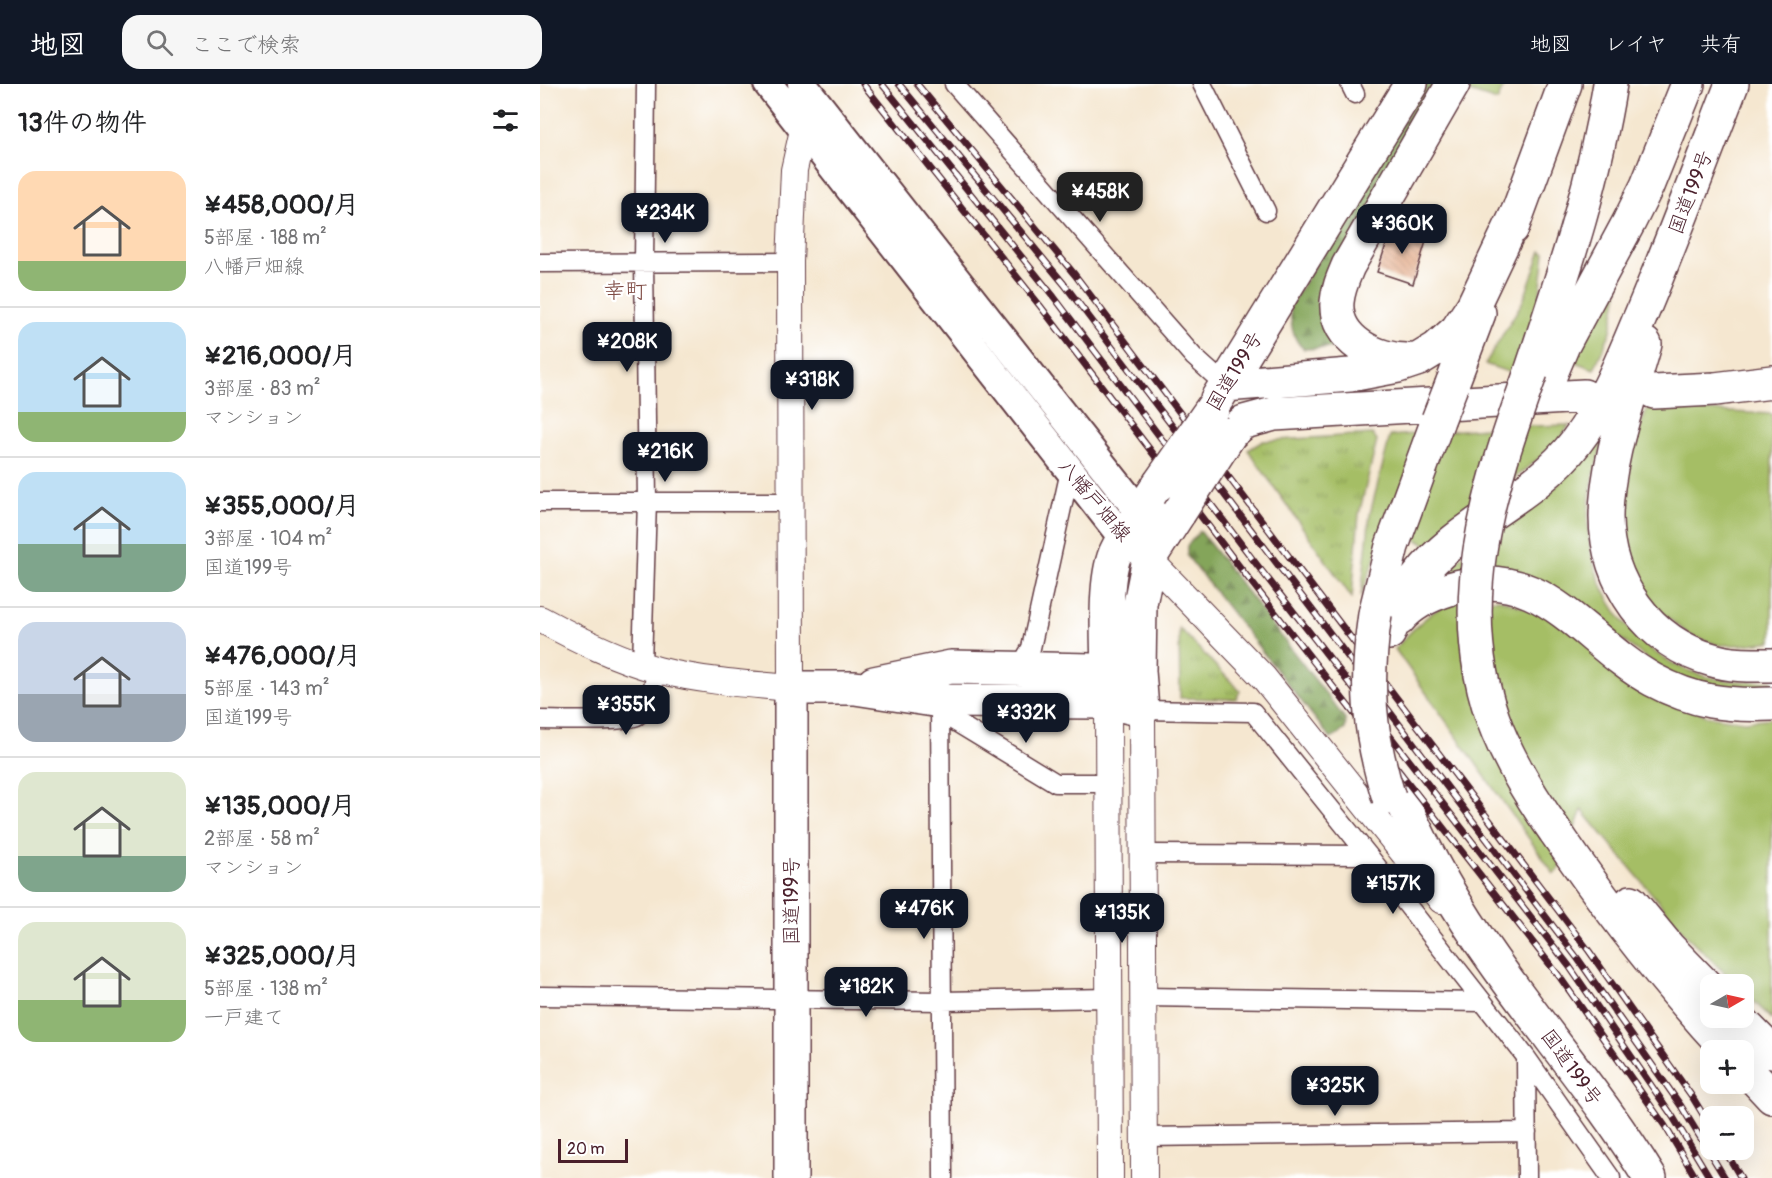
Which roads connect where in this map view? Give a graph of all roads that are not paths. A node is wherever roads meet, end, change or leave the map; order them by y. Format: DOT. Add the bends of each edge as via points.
graph roads {
  1 [pos="646,84"];
  2 [pos="768,84"];
  3 [pos="954,84"];
  4 [pos="1202,84"];
  5 [pos="1411,84"];
  6 [pos="1453,84"];
  7 [pos="1565,84"];
  8 [pos="1610,84"];
  9 [pos="1688,84"];
  10 [pos="1732,84"];
  11 [pos="814,90"];
  12 [pos="802,130"];
  13 [pos="1519,208"];
  14 [pos="1266,211"];
  15 [pos="1678,227"];
  16 [pos="644,262"];
  17 [pos="790,262"];
  18 [pos="540,263"];
  19 [pos="1419,359"];
  20 [pos="1540,375"];
  21 [pos="1772,382"];
  22 [pos="1715,389"];
  23 [pos="1654,392"];
  24 [pos="1584,396"];
  25 [pos="1772,400"];
  26 [pos="1223,409"];
  27 [pos="1070,471"];
  28 [pos="648,501"];
  29 [pos="540,502"];
  30 [pos="790,502"];
  31 [pos="1132,526"];
  32 [pos="1149,559"];
  33 [pos="540,619"];
  34 [pos="1382,624"];
  35 [pos="1772,652"];
  36 [pos="1713,661"];
  37 [pos="1772,665"];
  38 [pos="650,667"];
  39 [pos="1010,669"];
  40 [pos="1118,682"];
  41 [pos="855,687"];
  42 [pos="791,688"];
  43 [pos="1772,704"];
  44 [pos="941,707"];
  45 [pos="1142,710"];
  46 [pos="540,720"];
  47 [pos="1109,783"];
  48 [pos="1396,800"];
  49 [pos="1564,826"];
  50 [pos="1143,854"];
  51 [pos="1368,855"];
  52 [pos="1454,917"];
  53 [pos="1492,959"];
  54 [pos="1700,980"];
  55 [pos="540,996"];
  56 [pos="1144,997"];
  57 [pos="1110,998"];
  58 [pos="791,999"];
  59 [pos="942,1001"];
  60 [pos="1482,1002"];
  61 [pos="1748,1028"];
  62 [pos="1719,1040"];
  63 [pos="1772,1052"];
  64 [pos="1526,1057"];
  65 [pos="1754,1078"];
  66 [pos="1772,1097"];
  67 [pos="1527,1132"];
  68 [pos="1144,1137"];
  69 [pos="791,1178"];
  70 [pos="943,1178"];
  71 [pos="1110,1178"];
  72 [pos="1144,1178"];
  73 [pos="1527,1178"];
  74 [pos="1611,1178"];
  75 [pos="1650,1178"];
  1 -- 16 [label="street"];
  2 -- 12 [label="main road, 八幡戸畑線"];
  3 -- 26 [label="street" via="1194,357"];
  4 -- 14 [label="street"];
  5 -- 26 [label="highway, 国道199号"];
  6 -- 19 [label="highway" via="1348,266 1336,304 1340,323 1363,348 1396,360"];
  7 -- 13 [label="highway, 国道199号"];
  8 -- 20 [label="highway" via="1597,158"];
  9 -- 20 [label="highway" via="1629,222 1563,345"];
  10 -- 15 [label="highway, 国道199号"];
  11 -- 12 [label="street"];
  11 -- 31 [label="main road, 八幡戸畑線"];
  12 -- 17 [label="street" via="794,170"];
  12 -- 27 [label="main road, 八幡戸畑線"];
  13 -- 19 [label="highway" via="1473,306 1457,330"];
  13 -- 34 [label="highway, 国道199号, bridge" via="1392,546"];
  15 -- 34 [label="highway, 国道199号" via="1590,424 1562,459 1533,486 1434,559"];
  15 -- 36 [label="highway" via="1617,445 1606,518 1611,554 1622,587 1640,614 1662,636"];
  16 -- 17 [label="street"];
  16 -- 18 [label="street"];
  16 -- 28 [label="street"];
  17 -- 30 [label="street"];
  19 -- 26 [label="highway"];
  20 -- 49 [label="highway, bridge" via="1504,447 1483,525 1475,609 1485,689 1497,730 1514,767"];
  21 -- 22 [label="highway"];
  22 -- 23 [label="highway"];
  22 -- 25 [label="highway"];
  24 -- 26 [label="highway, 国道199号" via="1274,414 1244,422"];
  26 -- 31 [label="highway, 国道199号, bridge" via="1160,484"];
  26 -- 32 [label="highway, 国道199号, bridge" via="1179,513"];
  27 -- 31 [label="main road, 八幡戸畑線"];
  27 -- 39 [label="street" via="1032,648 1024,660"];
  28 -- 29 [label="street"];
  28 -- 30 [label="street"];
  28 -- 38 [label="street"];
  30 -- 42 [label="street"];
  31 -- 32 [label="main road, 八幡戸畑線"];
  31 -- 40 [label="highway, 国道199号" via="1109,575"];
  32 -- 40 [label="highway, 国道199号"];
  32 -- 52 [label="street" via="1264,678"];
  33 -- 38 [label="street" via="605,651"];
  34 -- 43 [label="highway, 国道199号" via="1437,592 1484,583 1509,585 1552,603 1651,679 1691,698 1736,706"];
  34 -- 48 [label="highway, 国道199号" via="1383,710"];
  35 -- 36 [label="highway"];
  36 -- 37 [label="highway"];
  38 -- 42 [label="street" via="719,681"];
  38 -- 46 [label="street" via="647,704 636,716"];
  39 -- 40 [label="highway"];
  39 -- 41 [label="highway" via="951,667"];
  40 -- 44 [label="highway"];
  40 -- 45 [label="highway"];
  40 -- 47 [label="street"];
  41 -- 42 [label="highway"];
  41 -- 44 [label="highway"];
  42 -- 58 [label="highway, 国道199号"];
  44 -- 47 [label="street" via="1056,783"];
  44 -- 59 [label="street"];
  45 -- 50 [label="street"];
  45 -- 51 [label="street" via="1253,712"];
  47 -- 57 [label="street"];
  48 -- 52 [label="highway, 国道199号" via="1409,844"];
  48 -- 53 [label="highway, 国道199号"];
  49 -- 54 [label="highway"];
  49 -- 62 [label="highway" via="1601,898 1646,957"];
  50 -- 51 [label="street"];
  50 -- 56 [label="street"];
  51 -- 60 [label="street"];
  52 -- 53 [label="highway, 国道199号"];
  53 -- 75 [label="highway, 国道199号"];
  55 -- 58 [label="street"];
  56 -- 60 [label="street"];
  56 -- 68 [label="street"];
  57 -- 59 [label="street"];
  57 -- 71 [label="street"];
  58 -- 59 [label="street"];
  58 -- 69 [label="highway, 国道199号"];
  59 -- 70 [label="street"];
  60 -- 64 [label="street"];
  61 -- 63 [label="highway"];
  64 -- 67 [label="street"];
  64 -- 74 [label="street"];
  65 -- 66 [label="highway"];
  67 -- 68 [label="street"];
  67 -- 73 [label="street"];
  68 -- 72 [label="street"];
}
